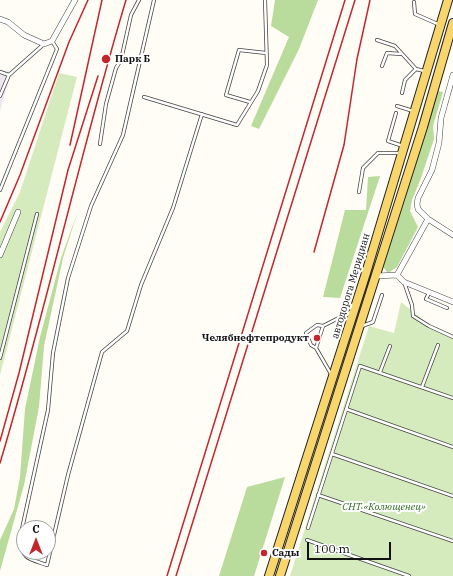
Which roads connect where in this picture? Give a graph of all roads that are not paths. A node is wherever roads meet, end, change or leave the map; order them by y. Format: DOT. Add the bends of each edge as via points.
graph roads {
  1 [pos="75,0"];
  2 [pos="139,0"];
  3 [pos="154,0"];
  4 [pos="265,0"];
  5 [pos="448,0"];
  6 [pos="414,2"];
  7 [pos="0,19"];
  8 [pos="453,23"];
  9 [pos="440,25"];
  10 [pos="376,40"];
  11 [pos="52,41"];
  12 [pos="44,44"];
  13 [pos="266,53"];
  14 [pos="402,54"];
  15 [pos="382,66"];
  16 [pos="416,69"];
  17 [pos="0,72"];
  18 [pos="425,72"];
  19 [pos="453,74"];
  20 [pos="9,75"];
  21 [pos="402,93"];
  22 [pos="0,96"];
  23 [pos="144,97"];
  24 [pos="250,102"];
  25 [pos="397,106"];
  26 [pos="414,111"];
  27 [pos="396,113"];
  28 [pos="202,114"];
  29 [pos="100,144"];
  30 [pos="402,150"];
  31 [pos="0,190"];
  32 [pos="359,192"];
  33 [pos="18,212"];
  34 [pos="37,214"];
  35 [pos="428,219"];
  36 [pos="453,235"];
  37 [pos="0,255"];
  38 [pos="366,273"];
  39 [pos="397,275"];
  40 [pos="376,276"];
  41 [pos="404,282"];
  42 [pos="429,293"];
  43 [pos="382,296"];
  44 [pos="453,302"];
  45 [pos="447,308"];
  46 [pos="354,309"];
  47 [pos="323,326"];
  48 [pos="360,327"];
  49 [pos="453,337"];
  50 [pos="438,345"];
  51 [pos="390,346"];
  52 [pos="316,348"];
  53 [pos="0,358"];
  54 [pos="380,372"];
  55 [pos="332,376"];
  56 [pos="422,387"];
  57 [pos="453,398"];
  58 [pos="346,409"];
  59 [pos="453,447"];
  60 [pos="332,454"];
  61 [pos="318,495"];
  62 [pos="453,496"];
  63 [pos="308,528"];
  64 [pos="307,540"];
  65 [pos="453,541"];
  66 [pos="269,576"];
  67 [pos="280,576"];
  68 [pos="409,576"];
  1 -- 11 [label="street"];
  2 -- 29 [label="lane" via="132,15 121,60 116,68 106,104"];
  3 -- 28 [label="lane" via="123,135 89,214 68,278 53,353 48,410 20,538 21,549 26,557 47,565 68,475 102,352 127,331 141,285 173,208"];
  4 -- 13 [label="lane"];
  5 -- 9 [label="main road, автодорога Меридиан"];
  6 -- 9 [label="lane" via="415,14"];
  7 -- 12 [label="street" via="24,35"];
  8 -- 40 [label="main road, автодорога Меридиан"];
  9 -- 18 [label="main road, автодорога Меридиан"];
  10 -- 14 [label="lane" via="395,46"];
  11 -- 12 [label="street"];
  11 -- 31 [label="lane" via="57,49"];
  12 -- 20 [label="lane"];
  13 -- 24 [label="lane" via="266,65 258,91"];
  13 -- 24 [label="lane" via="239,50 226,96"];
  14 -- 15 [label="lane" via="387,54"];
  14 -- 16 [label="lane"];
  16 -- 18 [label="lane"];
  16 -- 21 [label="lane" via="405,80"];
  17 -- 20 [label="lane"];
  18 -- 26 [label="main road, автодорога Меридиан"];
  19 -- 35 [label="street" via="441,118 440,143 432,170 418,198 418,209"];
  20 -- 22 [label="lane"];
  23 -- 28 [label="lane"];
  24 -- 28 [label="lane" via="237,125"];
  25 -- 26 [label="lane"];
  26 -- 30 [label="main road, автодорога Меридиан"];
  27 -- 30 [label="lane" via="388,141"];
  30 -- 32 [label="lane" via="378,154 363,168"];
  30 -- 38 [label="main road, автодорога Меридиан"];
  33 -- 37 [label="street"];
  34 -- 53 [label="lane"];
  35 -- 36 [label="street"];
  35 -- 39 [label="street"];
  38 -- 40 [label="main road"];
  38 -- 46 [label="main road, автодорога Меридиан"];
  39 -- 40 [label="street"];
  39 -- 41 [label="street"];
  40 -- 48 [label="main road, автодорога Меридиан"];
  41 -- 42 [label="street"];
  41 -- 49 [label="lane" via="412,304 413,316"];
  42 -- 44 [label="street"];
  42 -- 45 [label="lane" via="426,299"];
  43 -- 48 [label="lane" via="373,322"];
  46 -- 47 [label="lane"];
  46 -- 55 [label="main road, автодорога Меридиан"];
  47 -- 52 [label="lane"];
  47 -- 52 [label="lane" via="317,325 306,333"];
  48 -- 67 [label="main road, автодорога Меридиан"];
  50 -- 56 [label="lane"];
  51 -- 54 [label="lane"];
  52 -- 55 [label="lane"];
  54 -- 56 [label="lane"];
  54 -- 58 [label="lane" via="360,366"];
  55 -- 66 [label="main road, автодорога Меридиан"];
  56 -- 57 [label="lane"];
  58 -- 59 [label="lane"];
  58 -- 60 [label="lane"];
  60 -- 61 [label="lane"];
  60 -- 62 [label="lane"];
  61 -- 63 [label="lane"];
  61 -- 65 [label="lane"];
  64 -- 68 [label="lane"];
}
